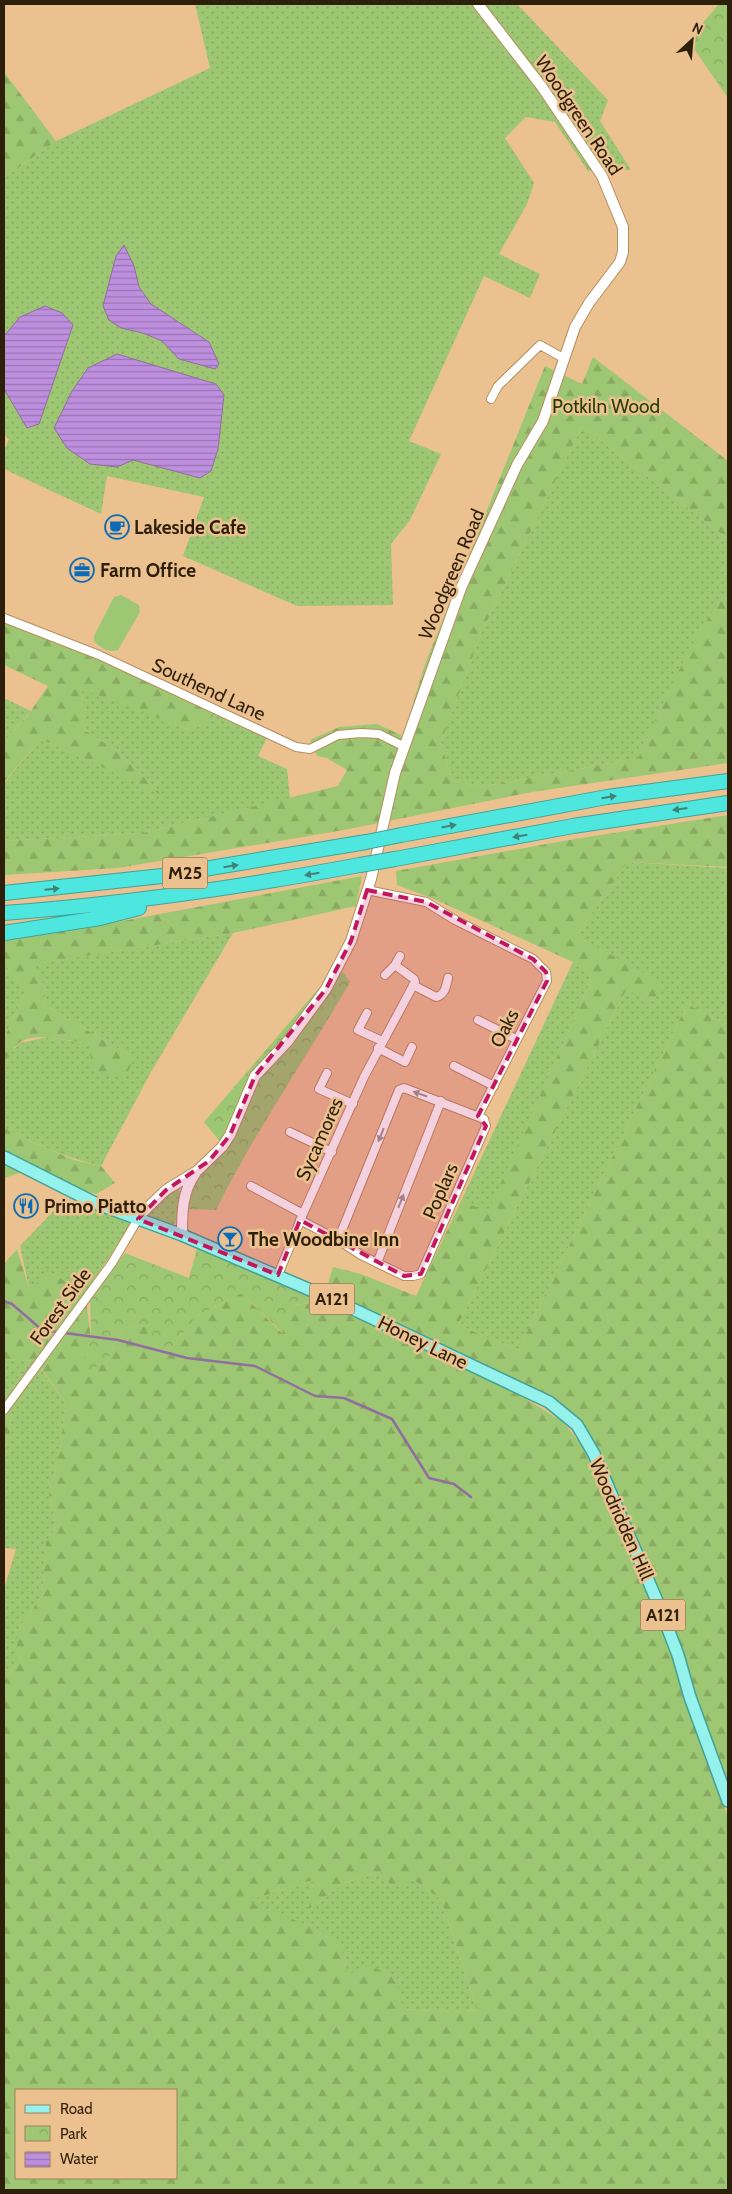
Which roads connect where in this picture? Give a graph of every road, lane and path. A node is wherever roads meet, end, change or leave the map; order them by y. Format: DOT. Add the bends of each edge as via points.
graph roads {
  1 [pos="478,4"];
  2 [pos="564,358"];
  3 [pos="491,399"];
  4 [pos="4,618"];
  5 [pos="404,746"];
  6 [pos="728,781"];
  7 [pos="728,803"];
  8 [pos="367,890"];
  9 [pos="4,893"];
  10 [pos="180,896"];
  11 [pos="4,913"];
  12 [pos="4,933"];
  13 [pos="400,956"];
  14 [pos="395,965"];
  15 [pos="385,975"];
  16 [pos="448,978"];
  17 [pos="413,986"];
  18 [pos="367,1013"];
  19 [pos="478,1020"];
  20 [pos="516,1040"];
  21 [pos="380,1044"];
  22 [pos="412,1047"];
  23 [pos="454,1066"];
  24 [pos="327,1074"];
  25 [pos="494,1086"];
  26 [pos="441,1101"];
  27 [pos="353,1104"];
  28 [pos="478,1116"];
  29 [pos="290,1132"];
  30 [pos="332,1152"];
  31 [pos="4,1157"];
  32 [pos="197,1171"];
  33 [pos="251,1186"];
  34 [pos="302,1217"];
  35 [pos="138,1219"];
  36 [pos="182,1235"];
  37 [pos="338,1240"];
  38 [pos="377,1263"];
  39 [pos="278,1275"];
  40 [pos="4,1410"];
  41 [pos="564,1414"];
  42 [pos="728,1801"];
  1 -- 2 [label="street, Woodgreen Road" via="591,157 612,195 623,227 620,262 589,303"];
  2 -- 3 [label="street" via="540,345 498,386"];
  2 -- 5 [label="street, Woodgreen Road" via="543,421 518,465 461,588"];
  4 -- 5 [label="street, Southend Lane" via="99,656 296,747 310,749 338,735 361,733 379,734"];
  5 -- 8 [label="street, Woodgreen Road" via="388,798"];
  9 -- 6 [label="highway, M25, one-way, bridge" via="162,876 607,797"];
  7 -- 10 [label="highway, M25, one-way, bridge" via="582,824"];
  8 -- 20 [label="street, Oaks" via="426,902 533,959 546,972 547,982"];
  8 -- 32 [label="street, Woodgreen Road" via="351,941 326,989 288,1041 256,1076 230,1135"];
  10 -- 11 [label="highway, M25"];
  10 -- 12 [label="highway, M25" via="100,918"];
  13 -- 14 [label="street"];
  14 -- 15 [label="street"];
  14 -- 17 [label="street" via="414,979"];
  16 -- 17 [label="street" via="441,996 436,997"];
  17 -- 21 [label="street, Sycamores"];
  18 -- 21 [label="street" via="358,1030"];
  19 -- 20 [label="street"];
  20 -- 25 [label="street, Oaks"];
  21 -- 22 [label="street" via="405,1062"];
  21 -- 27 [label="street, Sycamores"];
  23 -- 25 [label="street"];
  24 -- 27 [label="street" via="319,1089"];
  25 -- 28 [label="street, Oaks"];
  26 -- 28 [label="street"];
  26 -- 37 [label="street, one-way" via="404,1088 400,1090"];
  38 -- 26 [label="street, one-way"];
  27 -- 30 [label="street, Sycamores"];
  28 -- 38 [label="street, Poplars" via="484,1119 486,1126 421,1274 404,1276"];
  29 -- 30 [label="street"];
  30 -- 34 [label="street, Sycamores"];
  31 -- 35 [label="main road, Honey Lane / A121" via="58,1186"];
  32 -- 35 [label="street, Woodgreen Road" via="166,1190"];
  32 -- 36 [label="street, Woodgreen Road" via="186,1190"];
  33 -- 34 [label="street"];
  34 -- 37 [label="street"];
  34 -- 39 [label="street, Sycamores"];
  35 -- 36 [label="main road, Honey Lane / A121"];
  35 -- 40 [label="street, Forest Side" via="112,1263"];
  36 -- 39 [label="main road, Honey Lane / A121"];
  37 -- 38 [label="street"];
  39 -- 41 [label="main road, Honey Lane / A121" via="549,1402"];
  41 -- 42 [label="main road, Woodridden Hill / A121" via="577,1425 594,1454 641,1562 678,1655"];
}
